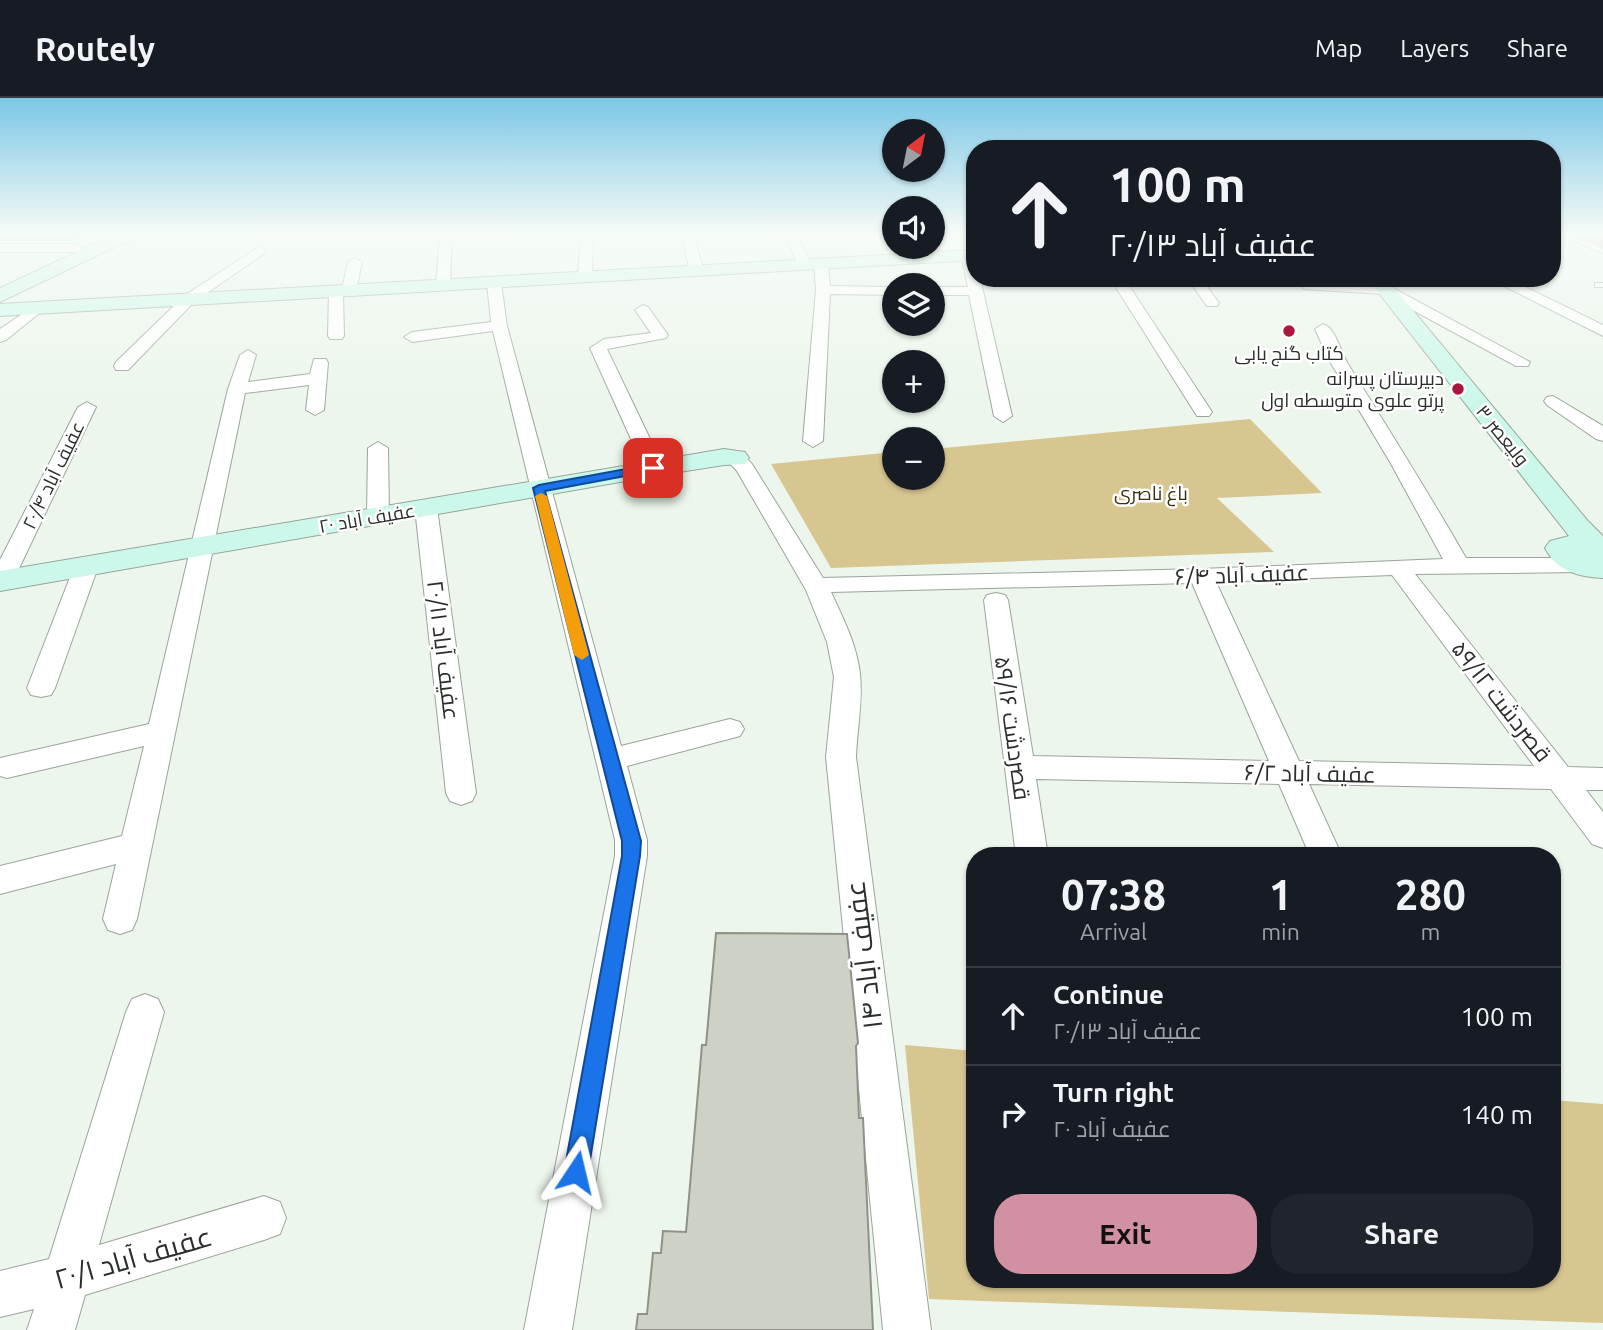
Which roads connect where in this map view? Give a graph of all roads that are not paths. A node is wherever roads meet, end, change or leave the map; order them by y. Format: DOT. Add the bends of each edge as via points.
graph roads {
  1 [pos="200,291"];
  2 [pos="333,291"];
  3 [pos="342,291"];
  4 [pos="495,291"];
  5 [pos="823,291"];
  6 [pos="953,291"];
  7 [pos="1126,291"];
  8 [pos="1204,291"];
  9 [pos="1315,291"];
  10 [pos="1387,291"];
  11 [pos="1395,291"];
  12 [pos="1522,291"];
  13 [pos="974,292"];
  14 [pos="189,299"];
  15 [pos="1212,303"];
  16 [pos="1326,304"];
  17 [pos="37,308"];
  18 [pos="0,310"];
  19 [pos="643,310"];
  20 [pos="499,326"];
  21 [pos="1323,330"];
  22 [pos="1603,331"];
  23 [pos="336,336"];
  24 [pos="0,337"];
  25 [pos="412,338"];
  26 [pos="248,355"];
  27 [pos="321,360"];
  28 [pos="1522,362"];
  29 [pos="122,366"];
  30 [pos="319,379"];
  31 [pos="237,389"];
  32 [pos="1553,401"];
  33 [pos="87,407"];
  34 [pos="315,410"];
  35 [pos="1203,412"];
  36 [pos="1003,415"];
  37 [pos="1603,435"];
  38 [pos="813,442"];
  39 [pos="378,448"];
  40 [pos="735,458"];
  41 [pos="653,468"];
  42 [pos="539,488"];
  43 [pos="426,508"];
  44 [pos="378,516"];
  45 [pos="202,546"];
  46 [pos="1587,549"];
  47 [pos="1458,565"];
  48 [pos="86,567"];
  49 [pos="1398,567"];
  50 [pos="1201,576"];
  51 [pos="0,581"];
  52 [pos="813,585"];
  53 [pos="994,590"];
  54 [pos="41,688"];
  55 [pos="730,729"];
  56 [pos="160,732"];
  57 [pos="609,760"];
  58 [pos="1018,766"];
  59 [pos="7,767"];
  60 [pos="1291,774"];
  61 [pos="1561,777"];
  62 [pos="1603,779"];
  63 [pos="461,793"];
  64 [pos="1603,835"];
  65 [pos="138,845"];
  66 [pos="1031,847"];
  67 [pos="1322,847"];
  68 [pos="0,880"];
  69 [pos="120,919"];
  70 [pos="145,1012"];
  71 [pos="264,1218"];
  72 [pos="68,1277"];
  73 [pos="0,1294"];
  74 [pos="51,1330"];
  75 [pos="548,1330"];
  76 [pos="907,1330"];
  1 -- 14 [label="street"];
  2 -- 14 [label="main road"];
  3 -- 23 [label="street"];
  4 -- 20 [label="street"];
  5 -- 38 [label="street"];
  6 -- 13 [label="street"];
  7 -- 35 [label="street"];
  8 -- 15 [label="street"];
  9 -- 16 [label="street"];
  10 -- 46 [label="main road, ۳ ولیعصر"];
  11 -- 28 [label="street"];
  12 -- 22 [label="street"];
  13 -- 36 [label="street"];
  14 -- 17 [label="main road"];
  14 -- 29 [label="street"];
  17 -- 18 [label="main road"];
  17 -- 24 [label="street"];
  19 -- 41 [label="street" via="658,337 598,348"];
  20 -- 25 [label="street"];
  20 -- 42 [label="street"];
  21 -- 47 [label="street"];
  26 -- 31 [label="street"];
  27 -- 30 [label="street"];
  30 -- 31 [label="street"];
  30 -- 34 [label="street"];
  31 -- 45 [label="street"];
  32 -- 37 [label="street"];
  33 -- 51 [label="street, عفیف آباد ۲۰/۴"];
  39 -- 44 [label="street"];
  40 -- 41 [label="main road, عفیف آباد ۲۰"];
  40 -- 52 [label="street, عفیف آباد ۱۴"];
  41 -- 42 [label="main road, عفیف آباد ۲۰"];
  42 -- 43 [label="main road, عفیف آباد ۲۰"];
  42 -- 57 [label="street"];
  43 -- 44 [label="main road, عفیف آباد ۲۰"];
  43 -- 63 [label="street, عفیف آباد ۲۰/۱۱"];
  44 -- 45 [label="main road, عفیف آباد ۲۰"];
  45 -- 48 [label="main road, عفیف آباد ۲۰"];
  45 -- 56 [label="street"];
  46 -- 47 [label="street, عفیف آباد ۶/۴"];
  47 -- 49 [label="street, عفیف آباد ۶/۴"];
  48 -- 51 [label="main road, عفیف آباد ۲۰"];
  48 -- 54 [label="street"];
  49 -- 50 [label="street, عفیف آباد ۶/۴"];
  49 -- 61 [label="street, ۵۹/۱۲ قصردشت"];
  50 -- 53 [label="street, عفیف آباد ۶/۴"];
  50 -- 60 [label="street"];
  52 -- 53 [label="street, عفیف آباد ۶/۴"];
  52 -- 76 [label="street, عفیف آباد ۱۴" via="839,636 846,670 841,757"];
  53 -- 58 [label="street, ۵۹/۱۶ قصردشت"];
  55 -- 57 [label="street"];
  56 -- 59 [label="street"];
  56 -- 65 [label="street"];
  57 -- 75 [label="street" via="629,829 631,856"];
  58 -- 60 [label="street, عفیف آباد ۶/۲"];
  58 -- 66 [label="street, ۵۹/۱۶ قصردشت"];
  60 -- 61 [label="street, عفیف آباد ۶/۲"];
  60 -- 67 [label="street"];
  61 -- 62 [label="street, عفیف آباد ۶/۲"];
  61 -- 64 [label="street, ۵۹/۱۲ قصردشت"];
  65 -- 68 [label="street"];
  65 -- 69 [label="street"];
  70 -- 72 [label="street"];
  71 -- 72 [label="street, عفیف آباد ۲۰/۱"];
  72 -- 73 [label="street, عفیف آباد ۲۰/۱"];
  72 -- 74 [label="street"];
}
